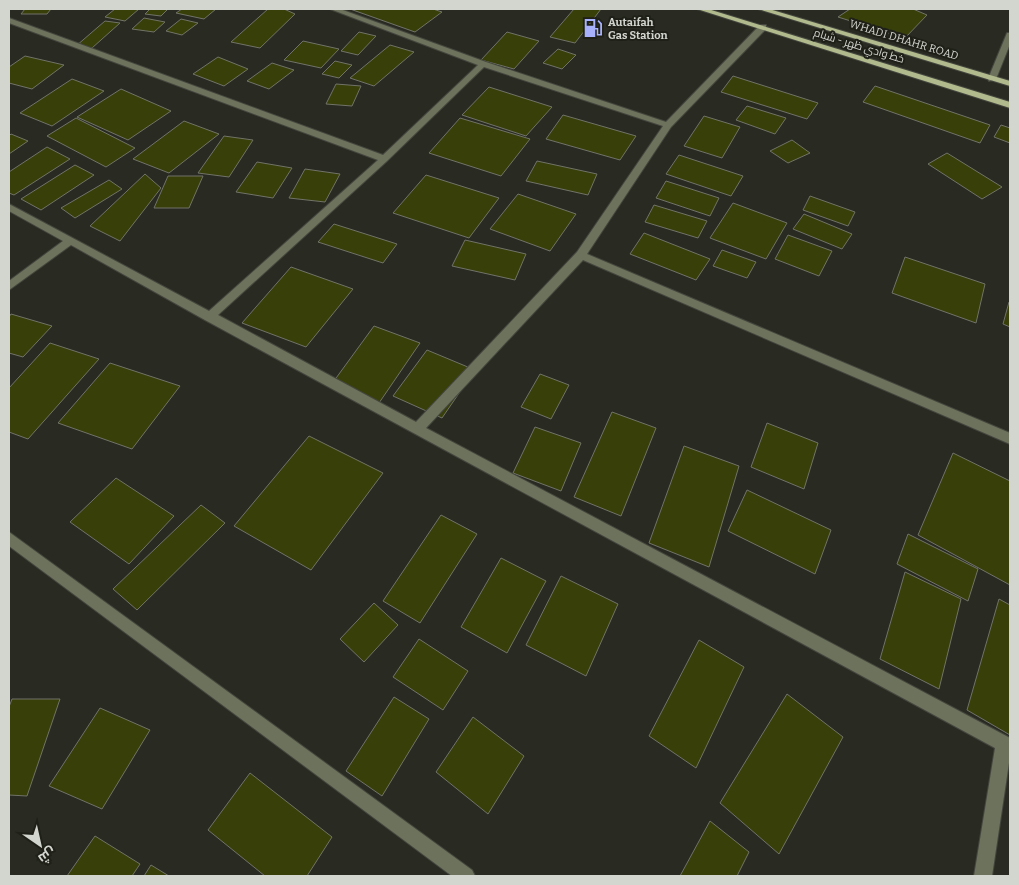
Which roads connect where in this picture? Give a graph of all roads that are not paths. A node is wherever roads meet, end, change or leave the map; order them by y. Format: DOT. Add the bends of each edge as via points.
graph roads {
  1 [pos="334,9"];
  2 [pos="701,9"];
  3 [pos="762,9"];
  4 [pos="9,20"];
  5 [pos="763,27"];
  6 [pos="1010,35"];
  7 [pos="483,64"];
  8 [pos="992,79"];
  9 [pos="1010,84"];
  10 [pos="1010,105"];
  11 [pos="668,125"];
  12 [pos="384,159"];
  13 [pos="9,208"];
  14 [pos="70,241"];
  15 [pos="581,255"];
  16 [pos="9,286"];
  17 [pos="209,317"];
  18 [pos="417,429"];
  19 [pos="1010,439"];
  20 [pos="9,538"];
  21 [pos="1007,746"];
  22 [pos="466,876"];
  23 [pos="982,876"];
  1 -- 7 [label="street"];
  2 -- 5 [label="main road, خط وادي ظهر - شبام"];
  3 -- 8 [label="main road, WHADI DHAHR ROAD"];
  4 -- 12 [label="street"];
  5 -- 10 [label="main road, خط وادي ظهر - شبام"];
  5 -- 11 [label="street"];
  6 -- 8 [label="street"];
  7 -- 11 [label="street"];
  7 -- 12 [label="street"];
  8 -- 9 [label="main road, WHADI DHAHR ROAD"];
  11 -- 15 [label="street"];
  12 -- 17 [label="street"];
  13 -- 14 [label="street"];
  14 -- 16 [label="street"];
  14 -- 17 [label="street"];
  15 -- 18 [label="street"];
  15 -- 19 [label="street"];
  17 -- 18 [label="street"];
  18 -- 21 [label="street"];
  20 -- 22 [label="street"];
  21 -- 23 [label="street"];
}
